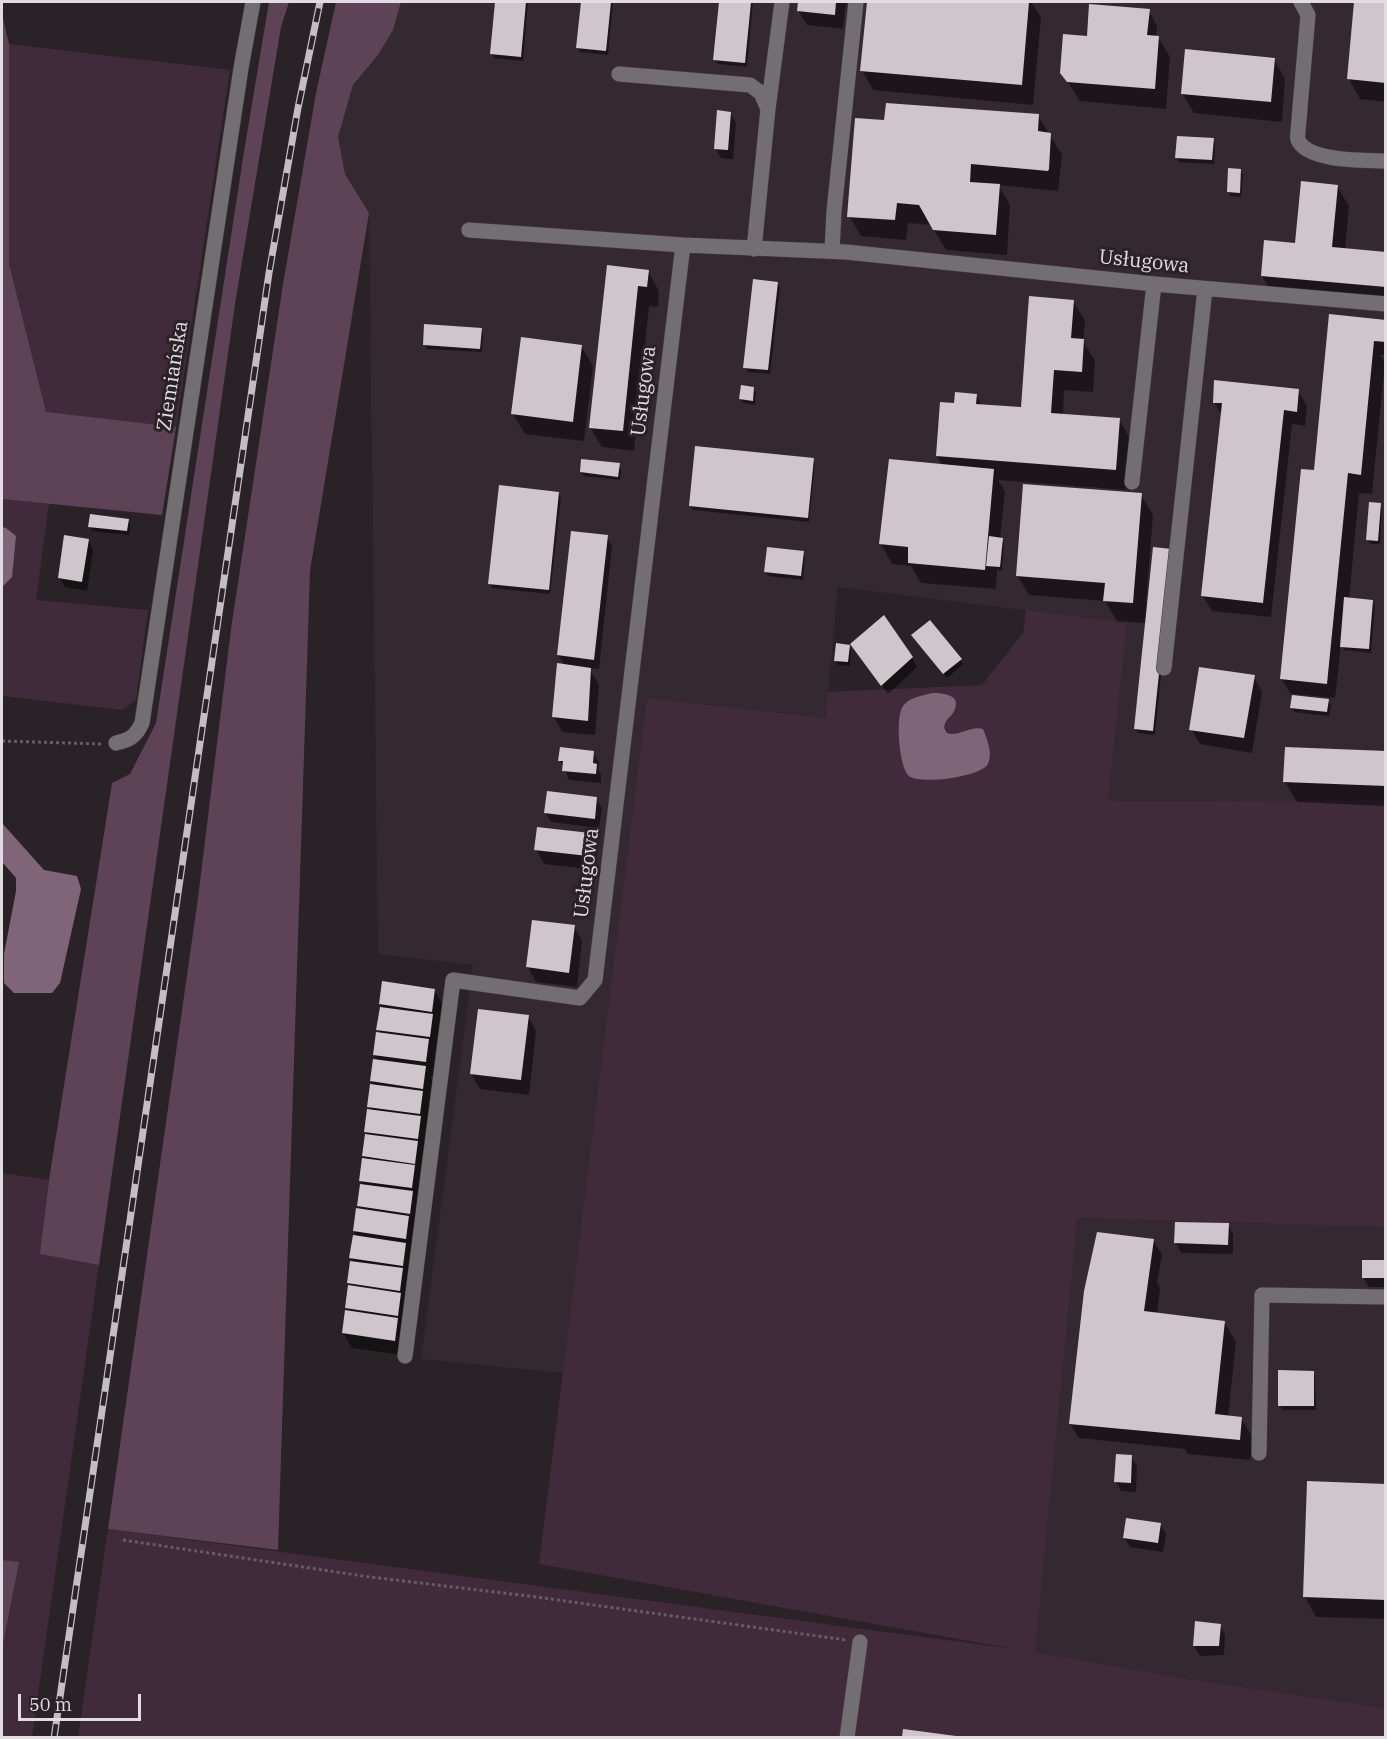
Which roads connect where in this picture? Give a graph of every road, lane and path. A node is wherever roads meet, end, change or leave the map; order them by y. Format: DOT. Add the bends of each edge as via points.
graph roads {
  1 [pos="253,2"];
  2 [pos="782,2"];
  3 [pos="856,2"];
  4 [pos="1301,2"];
  5 [pos="619,74"];
  6 [pos="768,109"];
  7 [pos="1386,161"];
  8 [pos="469,230"];
  9 [pos="683,245"];
  10 [pos="754,249"];
  11 [pos="832,252"];
  12 [pos="1154,284"];
  13 [pos="1205,289"];
  14 [pos="1386,304"];
  15 [pos="1132,482"];
  16 [pos="1164,668"];
  17 [pos="2,741"];
  18 [pos="116,743"];
  19 [pos="1386,1296"];
  20 [pos="405,1356"];
  21 [pos="1259,1453"];
  22 [pos="123,1540"];
  23 [pos="861,1642"];
  24 [pos="847,1737"];
  1 -- 18 [label="street, Ziemiańska" via="142,723 129,740"];
  2 -- 6 [label="street"];
  3 -- 11 [label="street"];
  4 -- 7 [label="street" via="1308,15 1298,140 1321,157"];
  5 -- 6 [label="street" via="750,86 762,93"];
  6 -- 10 [label="street"];
  8 -- 9 [label="street, Usługowa"];
  9 -- 10 [label="street, Usługowa"];
  9 -- 20 [label="street, Usługowa" via="595,980 580,998 453,980"];
  10 -- 11 [label="street, Usługowa"];
  11 -- 12 [label="street, Usługowa"];
  12 -- 13 [label="street, Usługowa"];
  12 -- 15 [label="street"];
  13 -- 14 [label="street, Usługowa"];
  13 -- 16 [label="street"];
  17 -- 18 [label="path"];
  19 -- 21 [label="street" via="1262,1295"];
  22 -- 23 [label="path"];
  23 -- 24 [label="street"];
}
